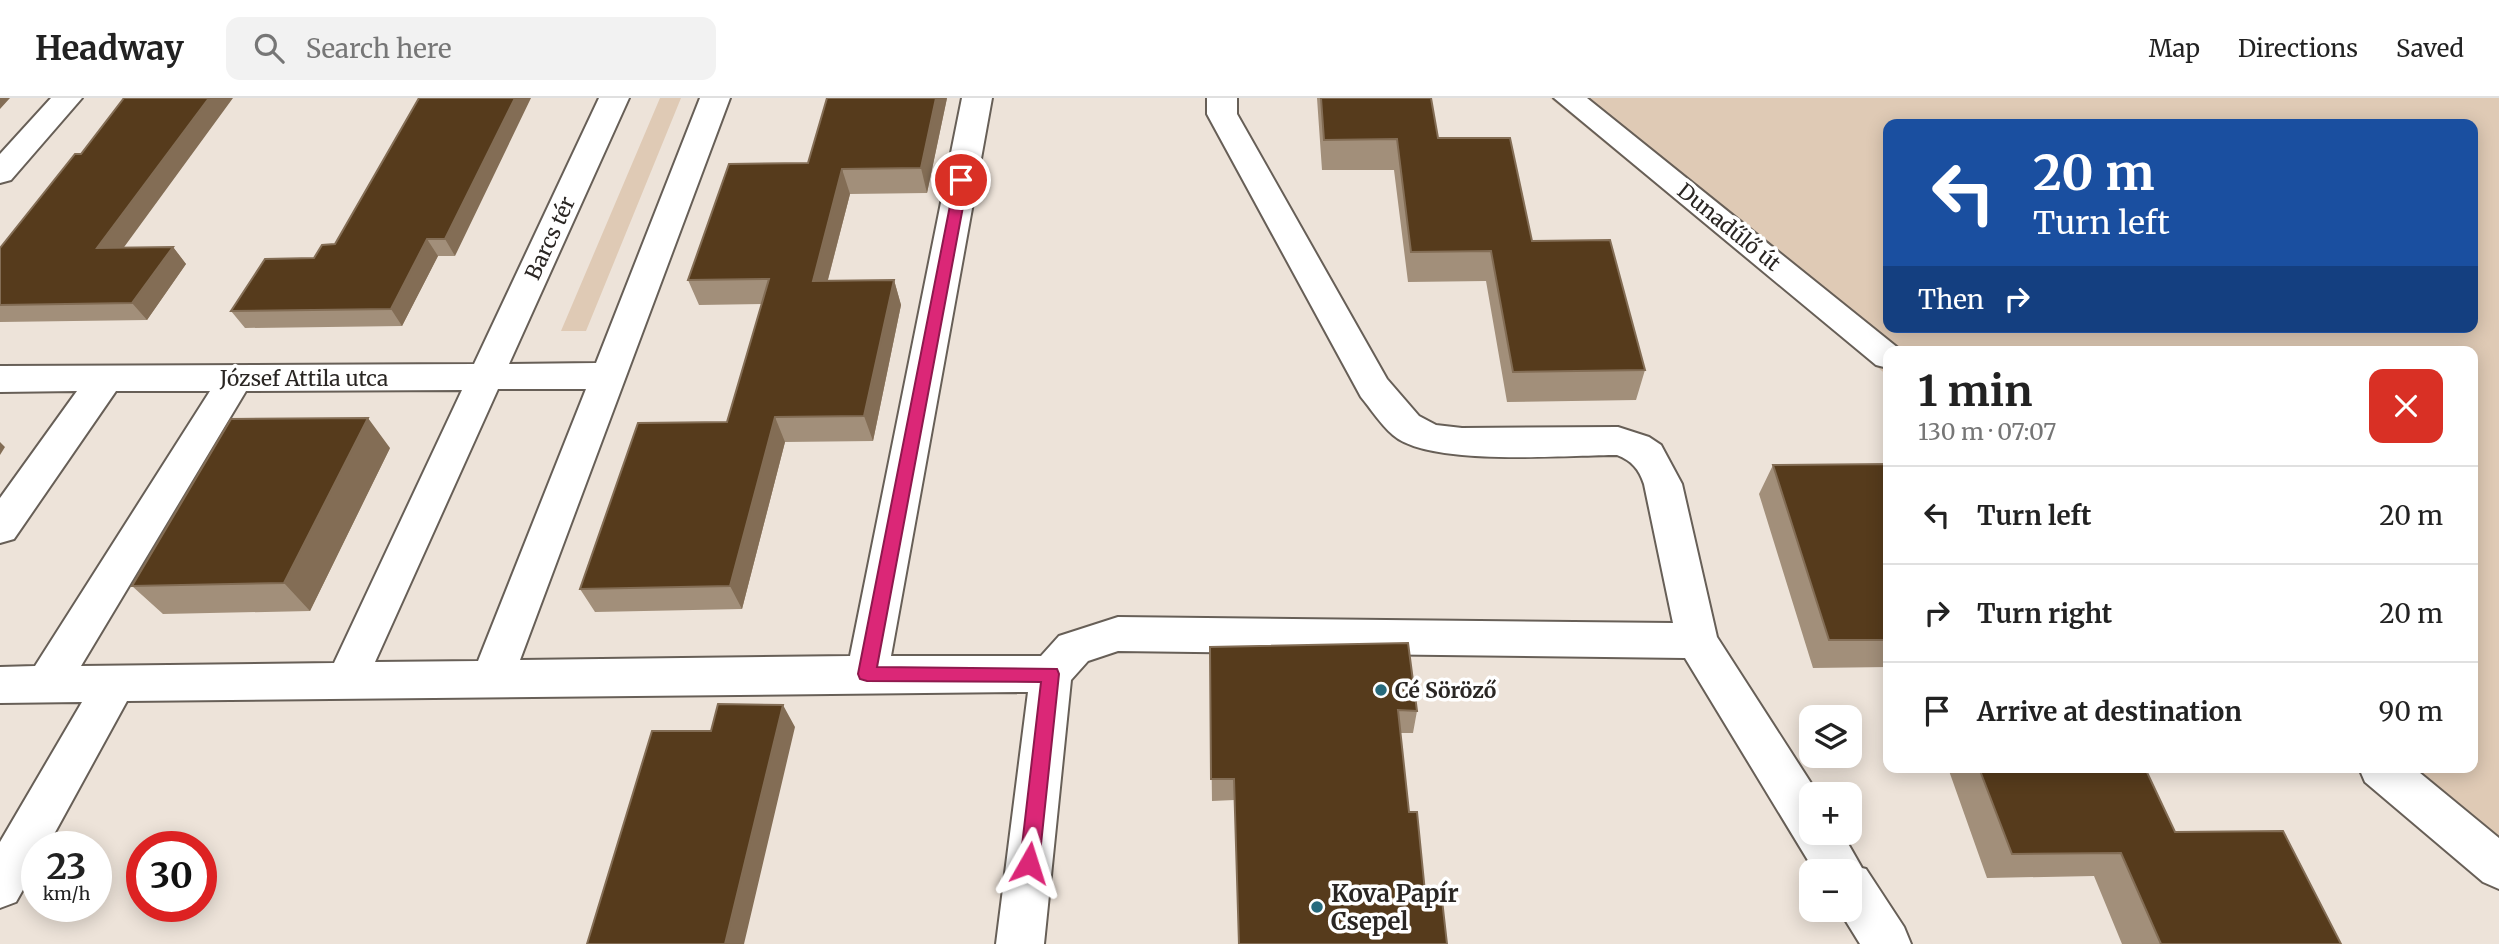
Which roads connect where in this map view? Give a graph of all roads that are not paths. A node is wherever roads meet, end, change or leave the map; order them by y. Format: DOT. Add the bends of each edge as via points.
graph roads {
  1 [pos="67,98"];
  2 [pos="614,98"];
  3 [pos="715,98"];
  4 [pos="977,98"];
  5 [pos="1222,98"];
  6 [pos="1569,98"];
  7 [pos="0,173"];
  8 [pos="1883,352"];
  9 [pos="609,376"];
  10 [pos="236,377"];
  11 [pos="486,377"];
  12 [pos="106,378"];
  13 [pos="0,379"];
  14 [pos="0,528"];
  15 [pos="1697,641"];
  16 [pos="867,674"];
  17 [pos="1051,674"];
  18 [pos="492,678"];
  19 [pos="346,681"];
  20 [pos="115,683"];
  21 [pos="47,684"];
  22 [pos="0,685"];
  23 [pos="2387,773"];
  24 [pos="1799,804"];
  25 [pos="2499,867"];
  26 [pos="0,886"];
  27 [pos="1862,904"];
  28 [pos="1020,944"];
  29 [pos="1887,944"];
  1 -- 7 [label="street"];
  2 -- 11 [label="street, Barcs tér"];
  3 -- 9 [label="street"];
  4 -- 16 [label="street"];
  5 -- 15 [label="street" via="1222,114 1374,388 1406,426 1429,438 1462,442 1618,441 1642,447 1656,464 1663,484"];
  6 -- 8 [label="street, Dunadűlő út"];
  9 -- 11 [label="street, József Attila utca"];
  9 -- 18 [label="street"];
  10 -- 11 [label="street, József Attila utca"];
  10 -- 12 [label="street, József Attila utca"];
  10 -- 21 [label="street"];
  11 -- 19 [label="street, Barcs tér"];
  12 -- 13 [label="street, József Attila utca"];
  12 -- 14 [label="street"];
  15 -- 17 [label="street" via="1118,634 1074,648"];
  15 -- 24 [label="street"];
  16 -- 17 [label="street"];
  16 -- 18 [label="street"];
  17 -- 28 [label="street"];
  18 -- 19 [label="street"];
  19 -- 20 [label="street"];
  20 -- 21 [label="street"];
  20 -- 26 [label="street"];
  21 -- 22 [label="street"];
  23 -- 25 [label="street"];
  27 -- 29 [label="street"];
}
